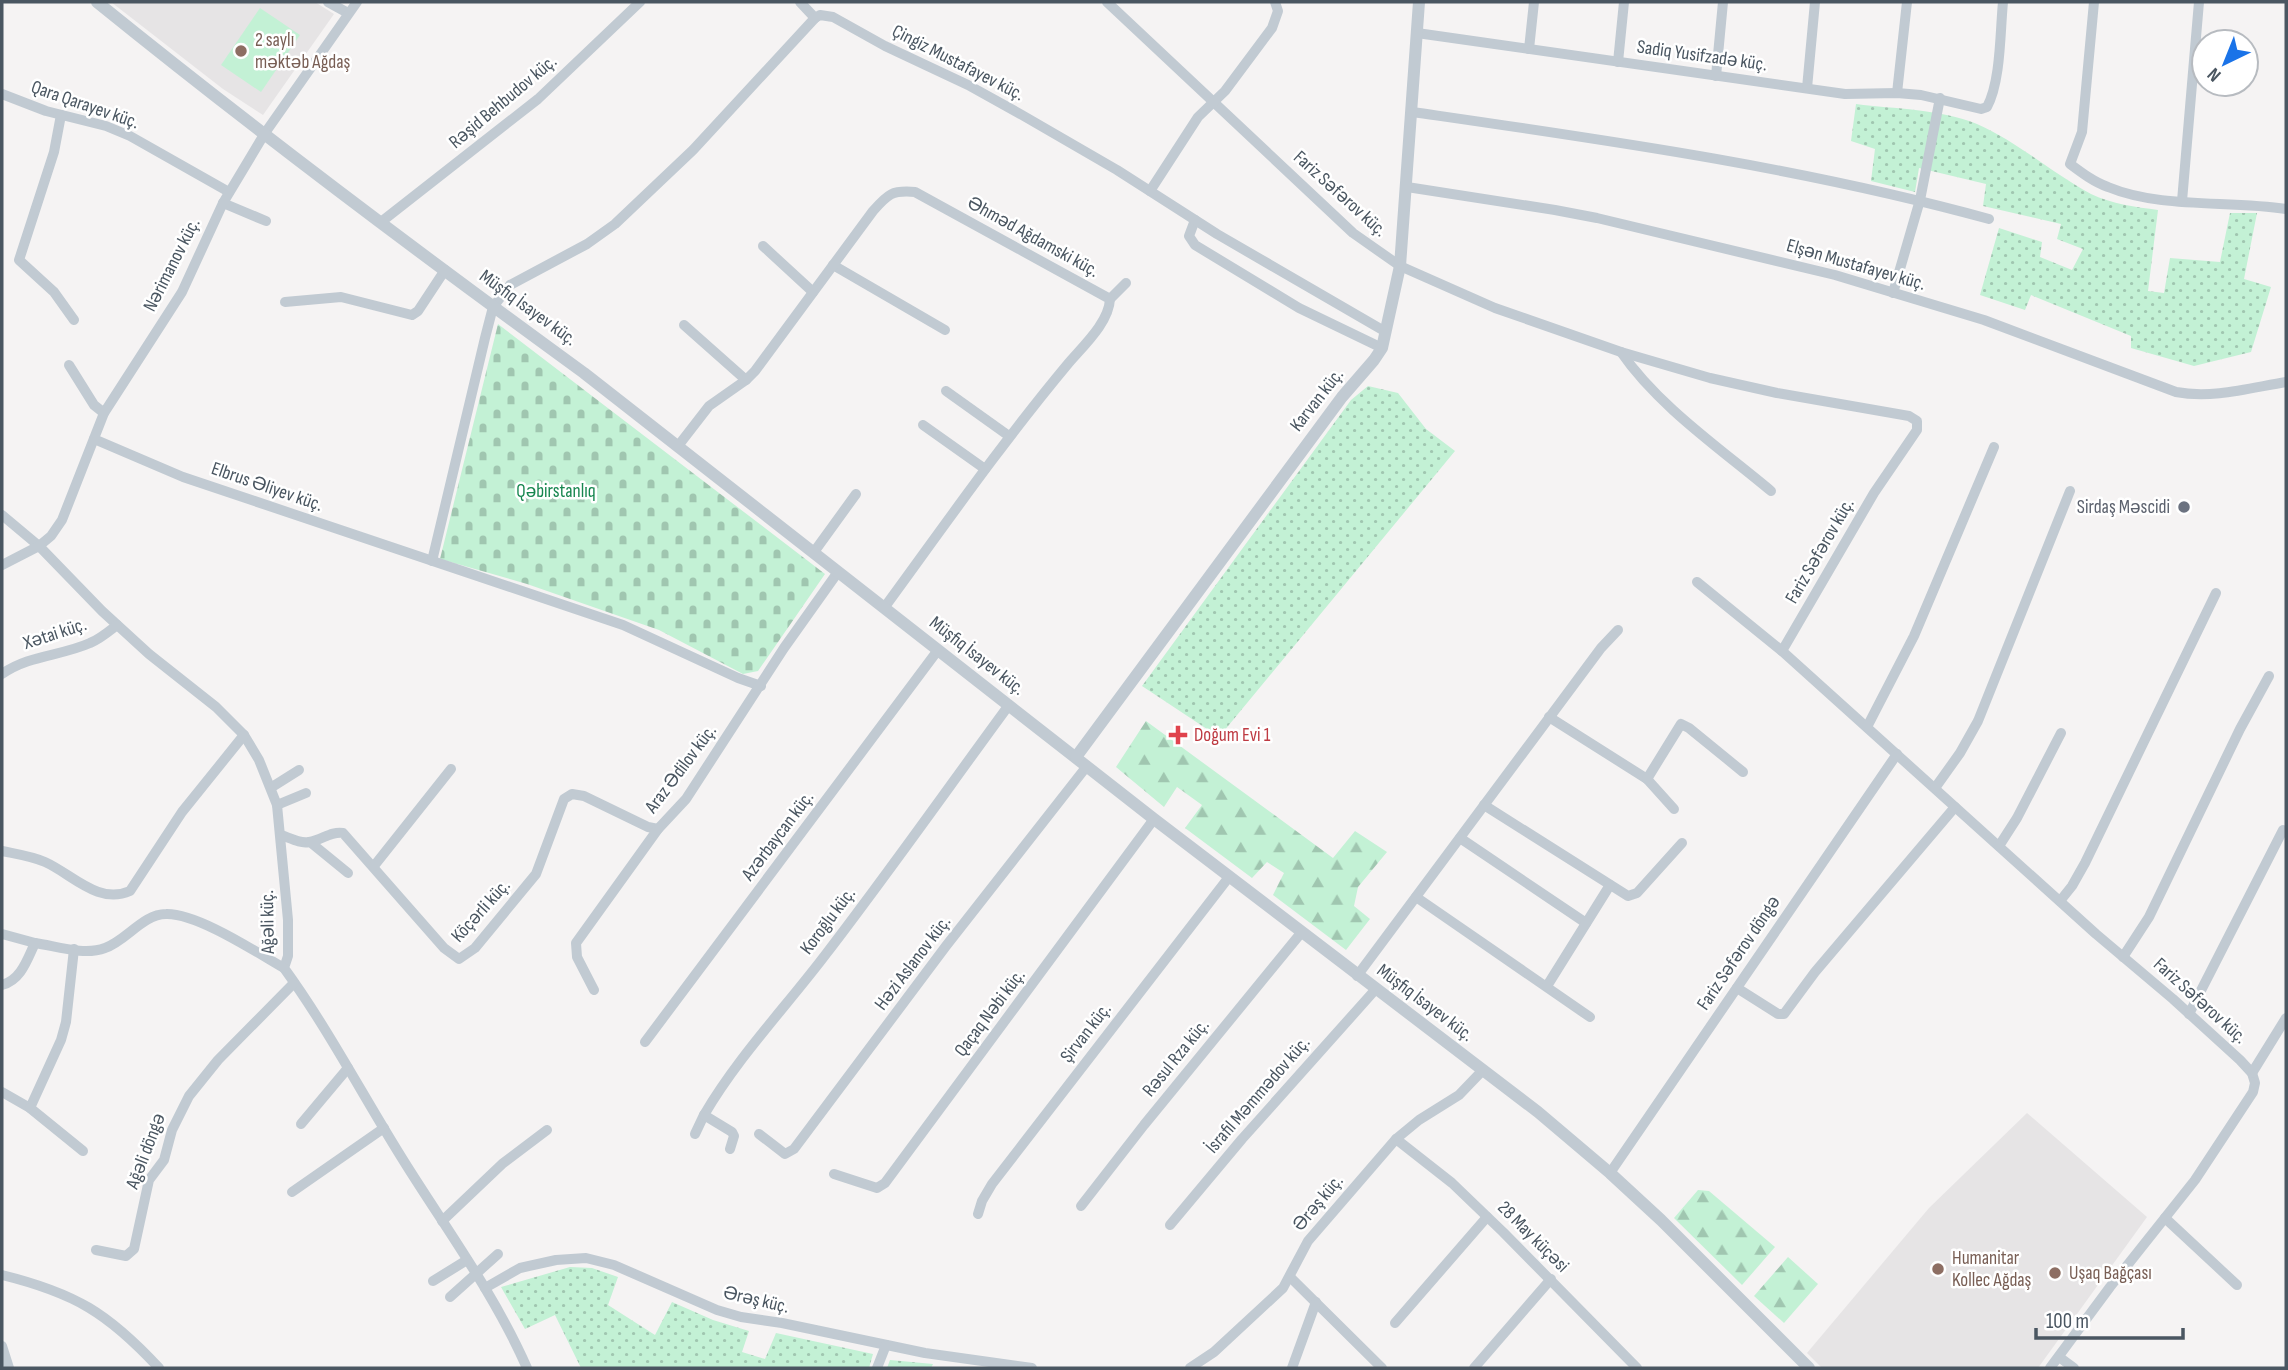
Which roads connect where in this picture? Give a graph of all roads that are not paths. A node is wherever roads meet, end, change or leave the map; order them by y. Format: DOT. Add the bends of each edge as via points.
graph roads {
  1 [pos="97,2"];
  2 [pos="328,2"];
  3 [pos="357,2"];
  4 [pos="640,2"];
  5 [pos="800,2"];
  6 [pos="1107,2"];
  7 [pos="1275,2"];
  8 [pos="1419,2"];
  9 [pos="1534,2"];
  10 [pos="1624,2"];
  11 [pos="1723,2"];
  12 [pos="1815,2"];
  13 [pos="1907,2"];
  14 [pos="2003,2"];
  15 [pos="2094,2"];
  16 [pos="2199,2"];
  17 [pos="348,13"];
  18 [pos="814,18"];
  19 [pos="1418,33"];
  20 [pos="1529,49"];
  21 [pos="1618,62"];
  22 [pos="1716,76"];
  23 [pos="1807,88"];
  24 [pos="1898,93"];
  25 [pos="2,94"];
  26 [pos="1940,98"];
  27 [pos="1213,102"];
  28 [pos="1413,112"];
  29 [pos="61,115"];
  30 [pos="265,133"];
  31 [pos="1407,187"];
  32 [pos="1150,191"];
  33 [pos="229,192"];
  34 [pos="1920,200"];
  35 [pos="2182,201"];
  36 [pos="223,202"];
  37 [pos="2286,209"];
  38 [pos="1989,219"];
  39 [pos="1195,220"];
  40 [pos="266,221"];
  41 [pos="381,222"];
  42 [pos="762,246"];
  43 [pos="833,265"];
  44 [pos="1400,266"];
  45 [pos="445,270"];
  46 [pos="1126,283"];
  47 [pos="813,292"];
  48 [pos="1893,293"];
  49 [pos="1110,299"];
  50 [pos="285,302"];
  51 [pos="493,307"];
  52 [pos="74,320"];
  53 [pos="684,325"];
  54 [pos="945,330"];
  55 [pos="1386,332"];
  56 [pos="1381,348"];
  57 [pos="1621,352"];
  58 [pos="69,365"];
  59 [pos="746,380"];
  60 [pos="2286,382"];
  61 [pos="946,391"];
  62 [pos="104,413"];
  63 [pos="923,425"];
  64 [pos="1009,436"];
  65 [pos="94,439"];
  66 [pos="678,446"];
  67 [pos="1994,447"];
  68 [pos="985,469"];
  69 [pos="1772,491"];
  70 [pos="2070,491"];
  71 [pos="856,494"];
  72 [pos="2,515"];
  73 [pos="39,546"];
  74 [pos="814,552"];
  75 [pos="432,561"];
  76 [pos="2,565"];
  77 [pos="838,572"];
  78 [pos="1697,582"];
  79 [pos="2216,593"];
  80 [pos="884,608"];
  81 [pos="117,625"];
  82 [pos="1618,630"];
  83 [pos="938,650"];
  84 [pos="1782,651"];
  85 [pos="2,674"];
  86 [pos="2269,676"];
  87 [pos="761,685"];
  88 [pos="1009,705"];
  89 [pos="1549,718"];
  90 [pos="1867,727"];
  91 [pos="2061,733"];
  92 [pos="244,735"];
  93 [pos="1897,754"];
  94 [pos="1076,757"];
  95 [pos="1087,766"];
  96 [pos="451,769"];
  97 [pos="299,770"];
  98 [pos="1743,772"];
  99 [pos="1647,779"];
  100 [pos="272,787"];
  101 [pos="1935,788"];
  102 [pos="306,793"];
  103 [pos="277,805"];
  104 [pos="1484,805"];
  105 [pos="1955,807"];
  106 [pos="1674,809"];
  107 [pos="1154,820"];
  108 [pos="658,829"];
  109 [pos="2283,830"];
  110 [pos="281,835"];
  111 [pos="1460,838"];
  112 [pos="310,842"];
  113 [pos="1682,843"];
  114 [pos="1999,846"];
  115 [pos="2,851"];
  116 [pos="374,866"];
  117 [pos="348,873"];
  118 [pos="1229,877"];
  119 [pos="1610,885"];
  120 [pos="1416,897"];
  121 [pos="2060,901"];
  122 [pos="1586,923"];
  123 [pos="1301,933"];
  124 [pos="2,934"];
  125 [pos="35,943"];
  126 [pos="74,949"];
  127 [pos="2123,957"];
  128 [pos="284,968"];
  129 [pos="1357,976"];
  130 [pos="295,983"];
  131 [pos="2,985"];
  132 [pos="1546,986"];
  133 [pos="1737,988"];
  134 [pos="594,989"];
  135 [pos="1375,990"];
  136 [pos="2189,1014"];
  137 [pos="1590,1017"];
  138 [pos="2286,1018"];
  139 [pos="645,1042"];
  140 [pos="348,1068"];
  141 [pos="1483,1070"];
  142 [pos="2252,1073"];
  143 [pos="2,1092"];
  144 [pos="30,1108"];
  145 [pos="704,1115"];
  146 [pos="301,1124"];
  147 [pos="384,1128"];
  148 [pos="547,1130"];
  149 [pos="695,1134"];
  150 [pos="759,1134"];
  151 [pos="1396,1139"];
  152 [pos="730,1149"];
  153 [pos="83,1151"];
  154 [pos="1610,1172"];
  155 [pos="835,1174"];
  156 [pos="292,1192"];
  157 [pos="1081,1206"];
  158 [pos="978,1214"];
  159 [pos="1487,1217"];
  160 [pos="2165,1218"];
  161 [pos="442,1221"];
  162 [pos="1170,1225"];
  163 [pos="96,1250"];
  164 [pos="498,1254"];
  165 [pos="467,1260"];
  166 [pos="475,1273"];
  167 [pos="2,1275"];
  168 [pos="1290,1277"];
  169 [pos="1551,1279"];
  170 [pos="433,1280"];
  171 [pos="2237,1285"];
  172 [pos="485,1288"];
  173 [pos="450,1297"];
  174 [pos="1315,1302"];
  175 [pos="1395,1323"];
  176 [pos="886,1345"];
  177 [pos="2,1346"];
  178 [pos="2059,1357"];
  179 [pos="990,1365"];
  180 [pos="9,1368"];
  181 [pos="159,1368"];
  182 [pos="527,1368"];
  183 [pos="877,1368"];
  184 [pos="1032,1368"];
  185 [pos="1190,1368"];
  186 [pos="1292,1368"];
  187 [pos="1382,1368"];
  188 [pos="1474,1368"];
  189 [pos="1636,1368"];
  190 [pos="1809,1368"];
  191 [pos="2050,1368"];
  192 [pos="2074,1368"];
  1 -- 30 [label="street, Müşfiq İsayev küç."];
  2 -- 17 [label="street"];
  3 -- 17 [label="street, Nərimanov küç."];
  4 -- 41 [label="street, Rəşid Behbudov küç." via="538,99"];
  5 -- 18 [label="street"];
  6 -- 27 [label="street, Fariz Səfərov küç."];
  7 -- 27 [label="street" via="1278,11 1272,28"];
  8 -- 19 [label="street, Karvan küç."];
  9 -- 20 [label="street"];
  10 -- 21 [label="street"];
  11 -- 22 [label="street"];
  12 -- 23 [label="street"];
  13 -- 24 [label="street"];
  14 -- 26 [label="street, Sadiq Yusifzadə küç." via="1994,90 1987,107"];
  15 -- 35 [label="street" via="2082,132 2070,164 2089,178 2127,194"];
  16 -- 35 [label="street"];
  17 -- 30 [label="street, Nərimanov küç."];
  18 -- 32 [label="street, Çingiz Mustafayev küç." via="832,17 968,85"];
  18 -- 51 [label="street" via="693,150 625,216 587,244 510,285"];
  19 -- 20 [label="street, Sadiq Yusifzadə küç."];
  19 -- 28 [label="street, Karvan küç."];
  20 -- 21 [label="street, Sadiq Yusifzadə küç."];
  21 -- 22 [label="street, Sadiq Yusifzadə küç."];
  22 -- 23 [label="street, Sadiq Yusifzadə küç."];
  23 -- 24 [label="street, Sadiq Yusifzadə küç." via="1844,94"];
  24 -- 26 [label="street, Sadiq Yusifzadə küç."];
  25 -- 29 [label="street, Qara Qarayev küç."];
  26 -- 34 [label="street"];
  27 -- 32 [label="street" via="1198,117"];
  27 -- 44 [label="street, Fariz Səfərov küç." via="1353,233"];
  28 -- 31 [label="street, Karvan küç."];
  28 -- 34 [label="street" via="1629,143"];
  29 -- 33 [label="street, Qara Qarayev küç." via="130,136"];
  29 -- 52 [label="street" via="54,152 19,260 54,292"];
  30 -- 33 [label="street, Nərimanov küç."];
  30 -- 41 [label="street, Müşfiq İsayev küç."];
  31 -- 44 [label="street, Karvan küç."];
  31 -- 48 [label="street, Elşən Mustafayev küç." via="1598,218"];
  32 -- 39 [label="street, Çingiz Mustafayev küç."];
  33 -- 36 [label="street, Nərimanov küç."];
  34 -- 38 [label="street"];
  34 -- 48 [label="street"];
  35 -- 37 [label="street"];
  36 -- 40 [label="street"];
  36 -- 62 [label="street, Nərimanov küç." via="182,292"];
  39 -- 55 [label="street, Çingiz Mustafayev küç."];
  39 -- 56 [label="street" via="1189,236 1195,245 1299,308"];
  41 -- 45 [label="street, Müşfiq İsayev küç."];
  42 -- 47 [label="street"];
  43 -- 47 [label="street, Əhməd Ağdamski küç."];
  43 -- 49 [label="street, Əhməd Ağdamski küç." via="886,197 898,191 915,192"];
  43 -- 54 [label="street"];
  44 -- 55 [label="street, Karvan küç."];
  44 -- 57 [label="street, Fariz Səfərov küç." via="1495,308"];
  45 -- 50 [label="street" via="412,315 341,297"];
  45 -- 51 [label="street, Müşfiq İsayev küç."];
  46 -- 49 [label="street"];
  47 -- 59 [label="street, Əhməd Ağdamski küç."];
  48 -- 60 [label="street, Elşən Mustafayev küç." via="1984,320 2193,396"];
  49 -- 64 [label="street, Əhməd Ağdamski küç." via="1110,309 1095,331"];
  51 -- 66 [label="street, Müşfiq İsayev küç."];
  51 -- 75 [label="street"];
  53 -- 59 [label="street"];
  55 -- 56 [label="street, Karvan küç."];
  56 -- 94 [label="street, Karvan küç."];
  57 -- 69 [label="street" via="1659,397"];
  57 -- 84 [label="street, Fariz Səfərov küç." via="1710,378 1909,415 1917,421 1917,430 1874,493"];
  58 -- 62 [label="street"];
  59 -- 66 [label="street, Əhməd Ağdamski küç." via="709,406"];
  61 -- 64 [label="street"];
  62 -- 65 [label="street, Nərimanov küç."];
  63 -- 68 [label="street"];
  64 -- 68 [label="street, Əhməd Ağdamski küç."];
  65 -- 73 [label="street, Nərimanov küç." via="62,520"];
  65 -- 75 [label="street, Elbrus Əliyev küç." via="183,477"];
  66 -- 74 [label="street, Müşfiq İsayev küç."];
  67 -- 90 [label="street" via="1914,636"];
  68 -- 80 [label="street, Əhməd Ağdamski küç."];
  70 -- 101 [label="street" via="1978,721"];
  71 -- 74 [label="street"];
  72 -- 73 [label="street"];
  73 -- 76 [label="street"];
  73 -- 81 [label="street, Ağəli küç."];
  74 -- 77 [label="street, Müşfiq İsayev küç."];
  75 -- 87 [label="street, Elbrus Əliyev küç." via="624,625"];
  77 -- 80 [label="street, Müşfiq İsayev küç."];
  77 -- 87 [label="street, Araz Ədilov küç."];
  78 -- 84 [label="street"];
  79 -- 121 [label="street" via="2085,863"];
  80 -- 83 [label="street, Müşfiq İsayev küç."];
  81 -- 85 [label="street, Xətai küç." via="89,644 25,661"];
  81 -- 92 [label="street, Ağəli küç."];
  82 -- 89 [label="street"];
  83 -- 88 [label="street, Müşfiq İsayev küç."];
  83 -- 139 [label="street, Azərbaycan küç."];
  84 -- 90 [label="street, Fariz Səfərov küç."];
  86 -- 127 [label="street" via="2149,917"];
  87 -- 108 [label="street, Araz Ədilov küç." via="686,799"];
  88 -- 94 [label="street, Müşfiq İsayev küç."];
  88 -- 145 [label="street, Koroğlu küç." via="838,939 742,1057"];
  89 -- 99 [label="street"];
  89 -- 104 [label="street"];
  90 -- 93 [label="street, Fariz Səfərov küç."];
  91 -- 114 [label="street"];
  92 -- 100 [label="street, Ağəli küç."];
  92 -- 115 [label="street" via="183,812 130,891 119,896 101,893 42,860"];
  93 -- 101 [label="street, Fariz Səfərov küç."];
  93 -- 133 [label="street, Fariz Səfərov döngə"];
  94 -- 95 [label="street, Müşfiq İsayev küç."];
  95 -- 107 [label="street, Müşfiq İsayev küç."];
  95 -- 150 [label="street, Həzi Aslanov küç." via="794,1149 785,1154"];
  96 -- 116 [label="street"];
  97 -- 100 [label="street"];
  98 -- 99 [label="street" via="1681,724"];
  99 -- 106 [label="street"];
  100 -- 103 [label="street, Ağəli küç."];
  101 -- 105 [label="street, Fariz Səfərov küç."];
  102 -- 103 [label="street"];
  103 -- 110 [label="street, Ağəli küç."];
  104 -- 111 [label="street"];
  104 -- 119 [label="street"];
  105 -- 114 [label="street, Fariz Səfərov küç."];
  105 -- 133 [label="street" via="1784,1014"];
  107 -- 118 [label="street, Müşfiq İsayev küç."];
  107 -- 155 [label="street, Qaçaq Nəbi küç." via="885,1183 877,1188"];
  108 -- 116 [label="street, Köçərli küç." via="584,796 572,794 564,799 536,874 475,948 459,959 444,948"];
  108 -- 134 [label="street, Araz Ədilov küç." via="576,943 577,957"];
  109 -- 136 [label="street"];
  110 -- 112 [label="street, Köçərli küç."];
  110 -- 128 [label="street, Ağəli küç." via="289,945"];
  111 -- 120 [label="street"];
  111 -- 122 [label="street"];
  112 -- 116 [label="street, Köçərli küç." via="343,833"];
  112 -- 117 [label="street"];
  113 -- 119 [label="street" via="1631,897"];
  114 -- 121 [label="street, Fariz Səfərov küç."];
  118 -- 123 [label="street, Müşfiq İsayev küç."];
  118 -- 158 [label="street, Şirvan küç." via="992,1184"];
  119 -- 122 [label="street"];
  120 -- 129 [label="street"];
  120 -- 132 [label="street"];
  121 -- 127 [label="street, Fariz Səfərov küç."];
  122 -- 132 [label="street"];
  123 -- 129 [label="street, Müşfiq İsayev küç."];
  123 -- 157 [label="street, Rəsul Rza küç."];
  124 -- 125 [label="street"];
  125 -- 126 [label="street"];
  125 -- 131 [label="street" via="20,974"];
  126 -- 128 [label="street" via="107,948 165,914 212,929"];
  126 -- 144 [label="street" via="66,1022"];
  127 -- 136 [label="street, Fariz Səfərov küç."];
  128 -- 130 [label="street, Ağəli küç."];
  129 -- 135 [label="street, Müşfiq İsayev küç."];
  130 -- 140 [label="street, Ağəli küç."];
  130 -- 163 [label="street, Ağəli döngə" via="188,1096 164,1160 149,1180 134,1250 126,1256"];
  132 -- 137 [label="street"];
  133 -- 154 [label="street, Fariz Səfərov döngə"];
  135 -- 141 [label="street, Müşfiq İsayev küç."];
  135 -- 162 [label="street, İsrafil Məmmədov küç."];
  136 -- 142 [label="street, Fariz Səfərov küç."];
  138 -- 142 [label="street"];
  140 -- 146 [label="street"];
  140 -- 147 [label="street, Ağəli küç."];
  141 -- 151 [label="street, Ərəş küç." via="1460,1095"];
  141 -- 154 [label="street, Müşfiq İsayev küç."];
  142 -- 160 [label="street, Fariz Səfərov küç." via="2253,1092"];
  143 -- 144 [label="street"];
  144 -- 153 [label="street"];
  145 -- 149 [label="street, Koroğlu küç."];
  145 -- 152 [label="street" via="732,1132"];
  147 -- 156 [label="street"];
  147 -- 161 [label="street, Ağəli küç."];
  148 -- 161 [label="street" via="502,1164"];
  151 -- 159 [label="street, 28 May küçəsi"];
  151 -- 168 [label="street, Ərəş küç." via="1308,1241"];
  154 -- 190 [label="street, Müşfiq İsayev küç."];
  159 -- 169 [label="street, 28 May küçəsi"];
  159 -- 175 [label="street"];
  160 -- 171 [label="street"];
  160 -- 178 [label="street, Fariz Səfərov küç."];
  161 -- 165 [label="street, Ağəli küç."];
  164 -- 166 [label="street"];
  165 -- 166 [label="street, Ağəli küç."];
  165 -- 170 [label="street"];
  166 -- 172 [label="street, Ağəli küç."];
  166 -- 173 [label="street"];
  167 -- 181 [label="street" via="62,1293 92,1308 114,1323"];
  168 -- 174 [label="street"];
  168 -- 185 [label="street, Ərəş küç." via="1272,1300"];
  169 -- 188 [label="street"];
  169 -- 189 [label="street, 28 May küçəsi"];
  172 -- 176 [label="street, Ərəş küç." via="520,1268 586,1258 741,1317"];
  172 -- 182 [label="street, Ağəli küç."];
  174 -- 186 [label="street"];
  174 -- 187 [label="street"];
  176 -- 179 [label="street, Ərəş küç."];
  176 -- 183 [label="street"];
  177 -- 180 [label="street"];
  178 -- 191 [label="street, Fariz Səfərov küç."];
  178 -- 192 [label="street"];
  179 -- 184 [label="street, Ərəş küç."];
}
